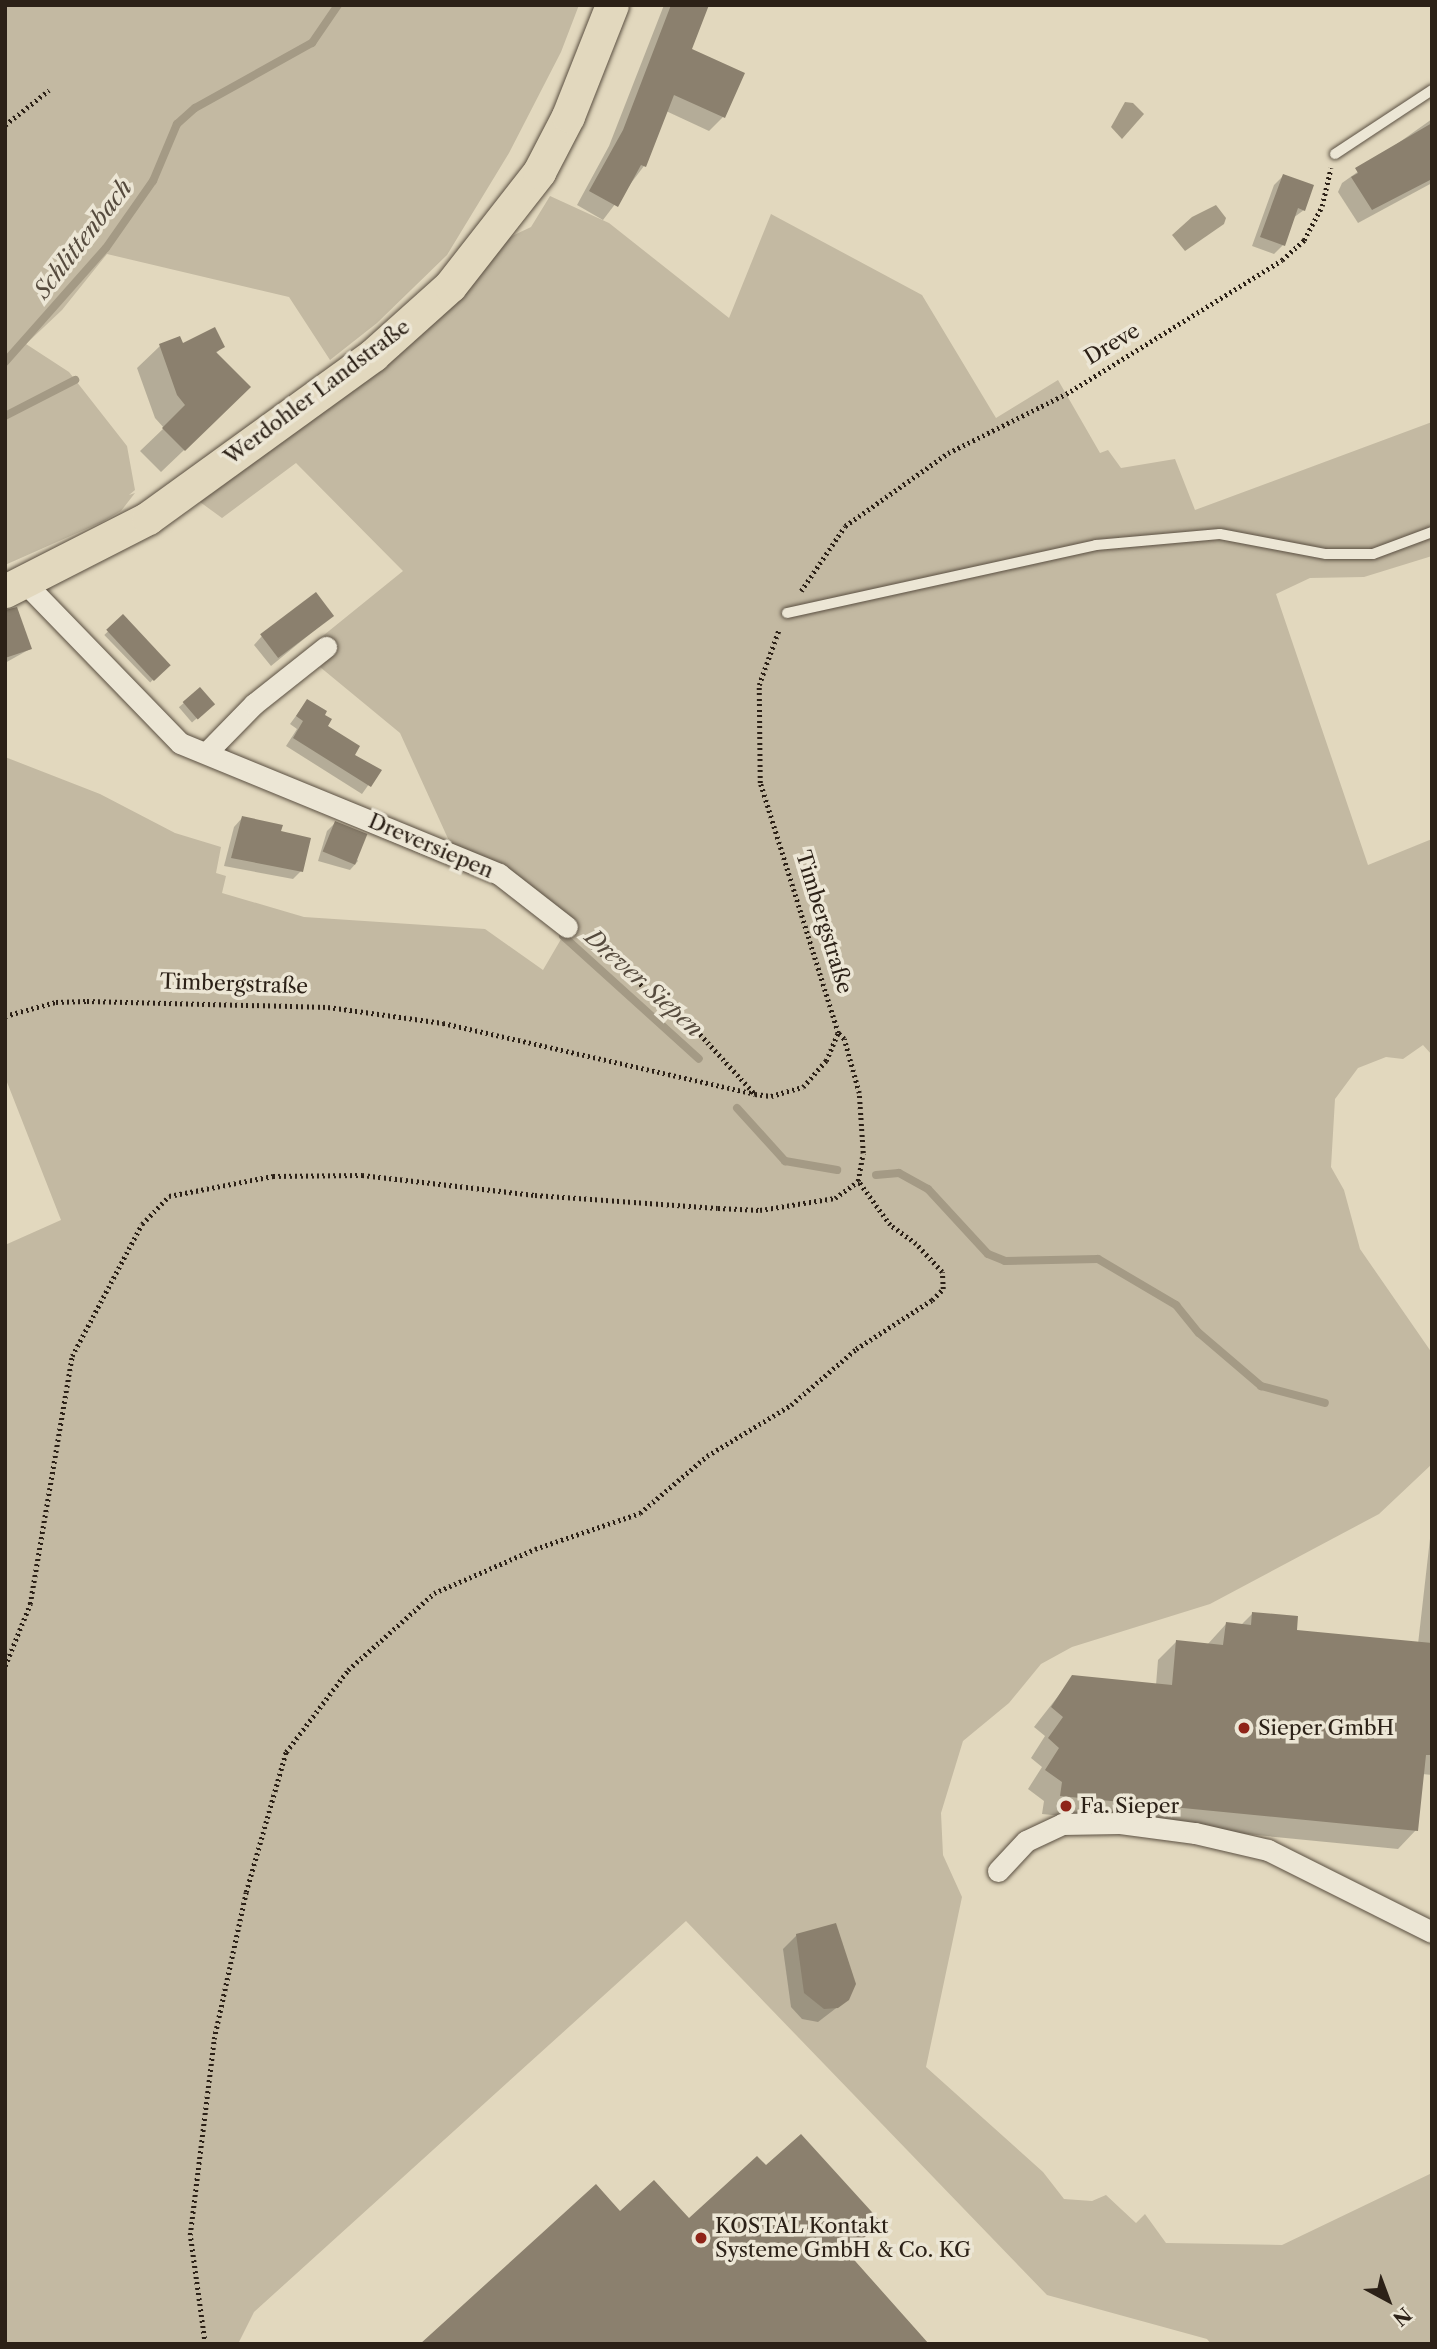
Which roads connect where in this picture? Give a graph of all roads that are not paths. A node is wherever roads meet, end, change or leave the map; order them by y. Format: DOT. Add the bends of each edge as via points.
graph roads {
  1 [pos="612,5"];
  2 [pos="1432,90"];
  3 [pos="1335,154"];
  4 [pos="1432,531"];
  5 [pos="16,588"];
  6 [pos="787,613"];
  7 [pos="326,647"];
  8 [pos="206,753"];
  9 [pos="566,927"];
  10 [pos="998,1871"];
  11 [pos="1432,1932"];
  1 -- 5 [label="main road, Werdohler Landstraße" via="568,116 539,172 450,286 373,355 148,518"];
  2 -- 3 [label="lane"];
  4 -- 6 [label="lane" via="1373,554 1326,555 1220,534 1096,545"];
  5 -- 8 [label="street, Dreversiepen" via="180,743"];
  7 -- 8 [label="street" via="254,704"];
  8 -- 9 [label="street, Dreversiepen" via="499,874"];
  10 -- 11 [label="street" via="1026,1841 1062,1824 1120,1823 1195,1833 1268,1850"];
}
